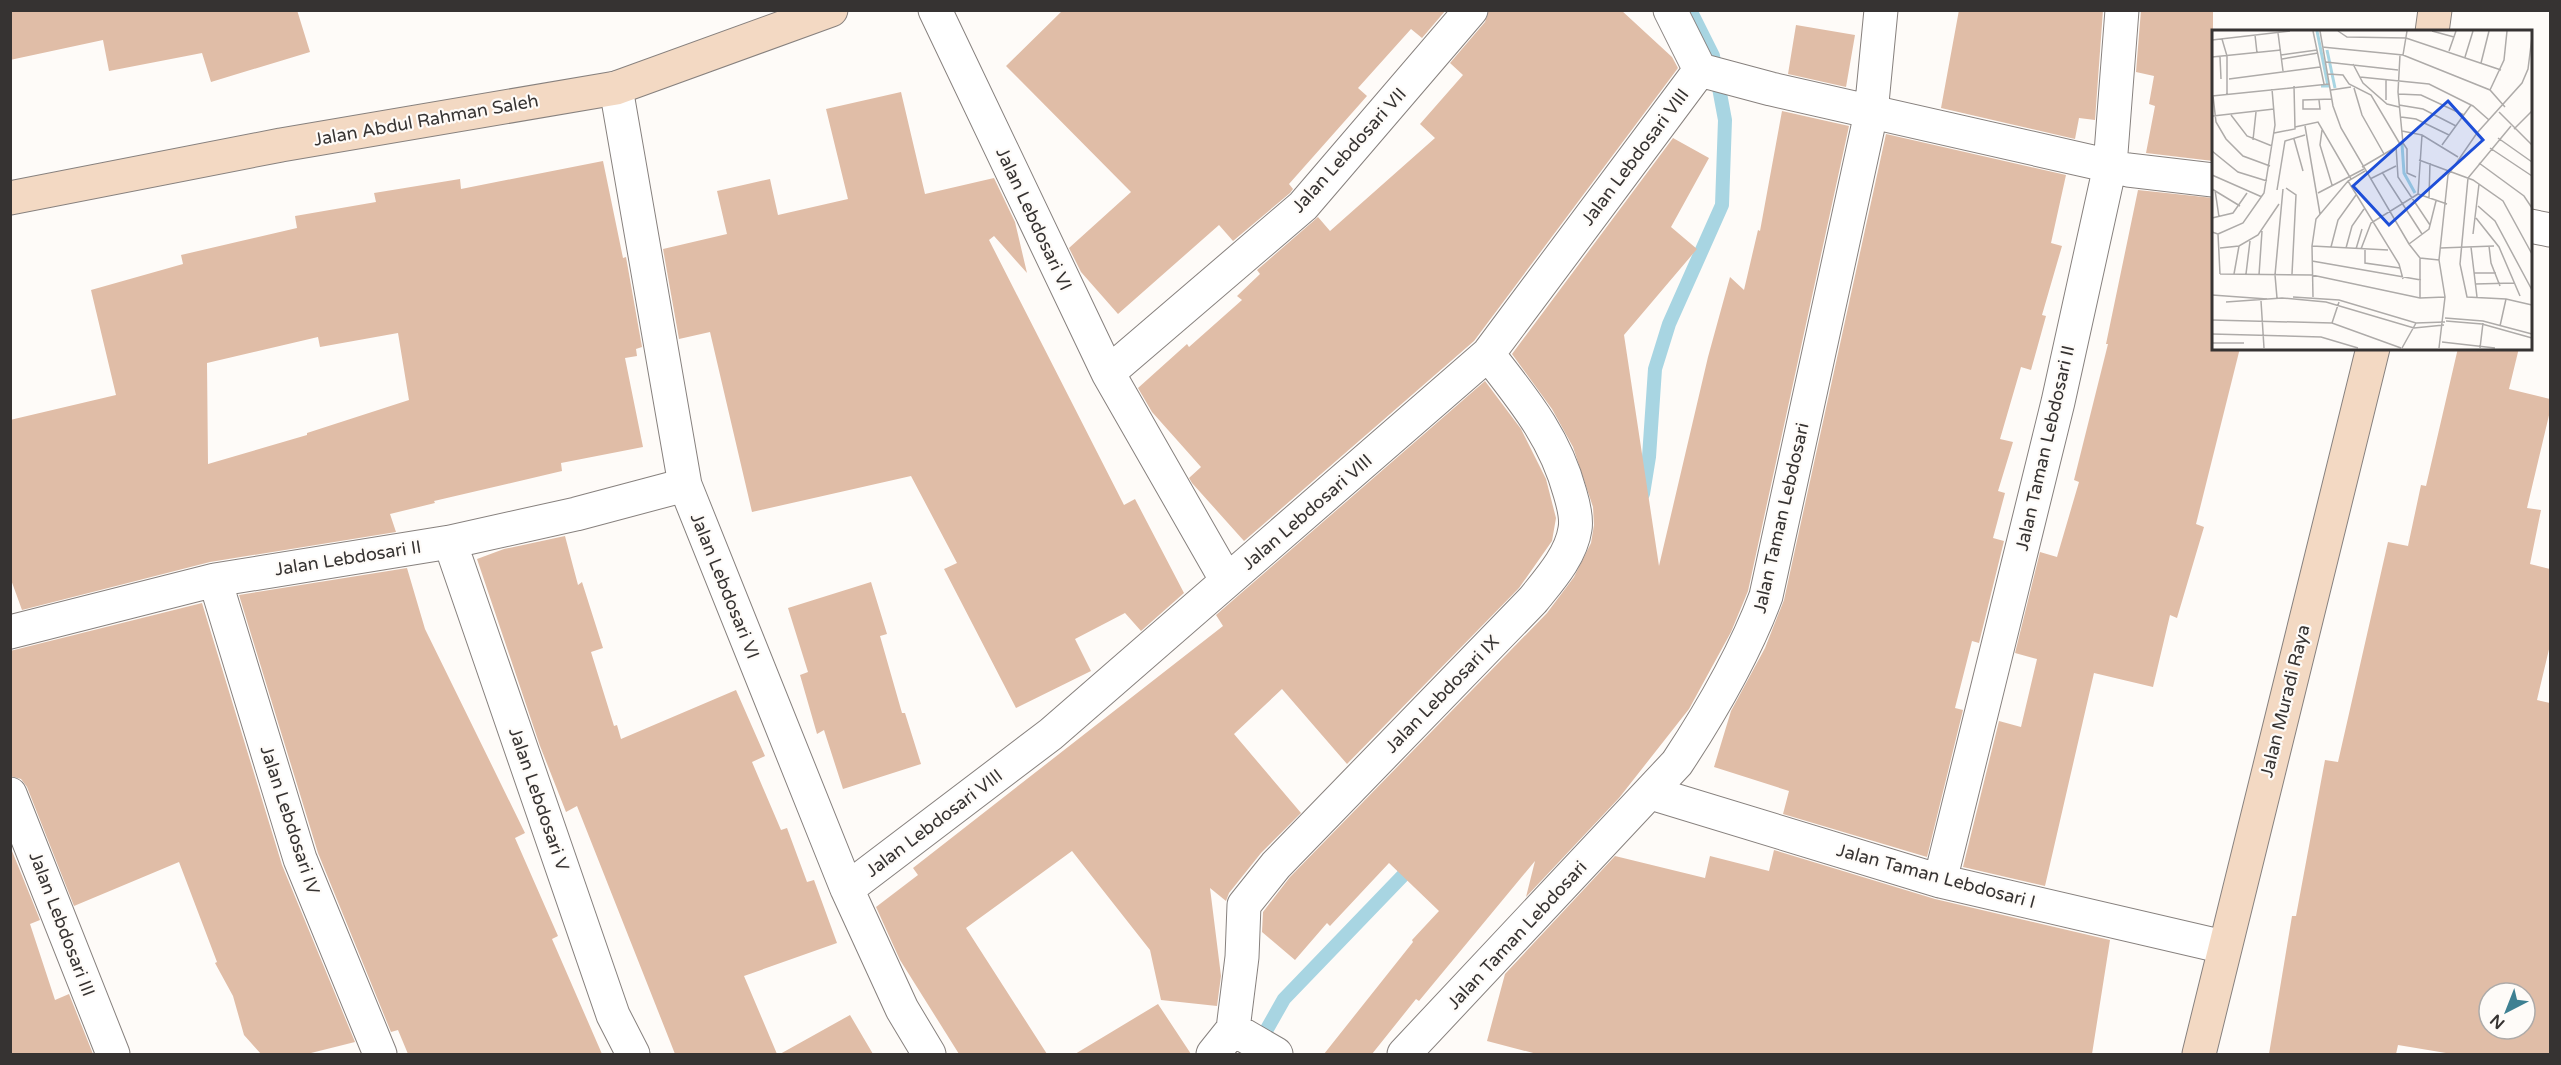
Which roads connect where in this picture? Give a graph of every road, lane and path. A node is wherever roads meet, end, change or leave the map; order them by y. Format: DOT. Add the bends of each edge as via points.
graph roads {
  1 [pos="831,10"];
  2 [pos="935,10"];
  3 [pos="1471,10"];
  4 [pos="1670,10"];
  5 [pos="1881,10"];
  6 [pos="2122,10"];
  7 [pos="2435,10"];
  8 [pos="2432,30"];
  9 [pos="1705,71"];
  10 [pos="616,88"];
  11 [pos="1871,112"];
  12 [pos="2110,166"];
  13 [pos="2212,180"];
  14 [pos="10,198"];
  15 [pos="2531,226"];
  16 [pos="2550,230"];
  17 [pos="2373,350"];
  18 [pos="1488,354"];
  19 [pos="1108,373"];
  20 [pos="685,485"];
  21 [pos="450,542"];
  22 [pos="215,580"];
  23 [pos="1227,581"];
  24 [pos="10,632"];
  25 [pos="1651,793"];
  26 [pos="10,794"];
  27 [pos="1940,881"];
  28 [pos="847,889"];
  29 [pos="2224,947"];
  30 [pos="1236,1031"];
  31 [pos="113,1054"];
  32 [pos="380,1054"];
  33 [pos="633,1054"];
  34 [pos="929,1054"];
  35 [pos="1213,1054"];
  36 [pos="1276,1054"];
  37 [pos="1404,1054"];
  38 [pos="2199,1054"];
  1 -- 10 [label="street, Jalan Abdul Rahman Saleh"];
  2 -- 19 [label="street, Jalan Lebdosari VI"];
  3 -- 19 [label="street, Jalan Lebdosari VII" via="1303,206"];
  4 -- 9 [label="street"];
  5 -- 11 [label="street, Jalan Taman Lebdosari"];
  6 -- 12 [label="street, Jalan Taman Lebdosari II"];
  7 -- 8 [label="street"];
  9 -- 11 [label="street"];
  9 -- 18 [label="street, Jalan Lebdosari VIII"];
  10 -- 14 [label="street, Jalan Abdul Rahman Saleh" via="281,145"];
  10 -- 20 [label="street, Jalan Lebdosari VI"];
  11 -- 12 [label="street"];
  11 -- 25 [label="street, Jalan Taman Lebdosari" via="1766,596 1750,639 1702,725"];
  12 -- 13 [label="street"];
  12 -- 27 [label="street, Jalan Taman Lebdosari II" via="2058,402"];
  15 -- 16 [label="street"];
  17 -- 29 [label="street, Jalan Muradi Raya"];
  18 -- 23 [label="street, Jalan Lebdosari VIII"];
  18 -- 30 [label="street, Jalan Lebdosari IX" via="1540,423 1554,449 1563,467 1576,529 1562,562 1533,600 1276,865 1244,905"];
  19 -- 23 [label="street, Jalan Lebdosari VI"];
  20 -- 21 [label="street, Jalan Lebdosari II"];
  20 -- 28 [label="street, Jalan Lebdosari VI"];
  21 -- 22 [label="street, Jalan Lebdosari II"];
  21 -- 33 [label="street, Jalan Lebdosari V" via="613,1014"];
  22 -- 24 [label="street, Jalan Lebdosari II"];
  22 -- 32 [label="street, Jalan Lebdosari IV" via="300,859"];
  23 -- 28 [label="street, Jalan Lebdosari VIII" via="1051,734"];
  25 -- 27 [label="street, Jalan Taman Lebdosari I"];
  25 -- 37 [label="street, Jalan Taman Lebdosari"];
  26 -- 31 [label="street, Jalan Lebdosari III"];
  27 -- 29 [label="street, Jalan Taman Lebdosari I"];
  28 -- 34 [label="street, Jalan Lebdosari VI" via="902,1009"];
  29 -- 38 [label="street, Jalan Muradi Raya"];
  30 -- 35 [label="street"];
  30 -- 36 [label="street"];
}
